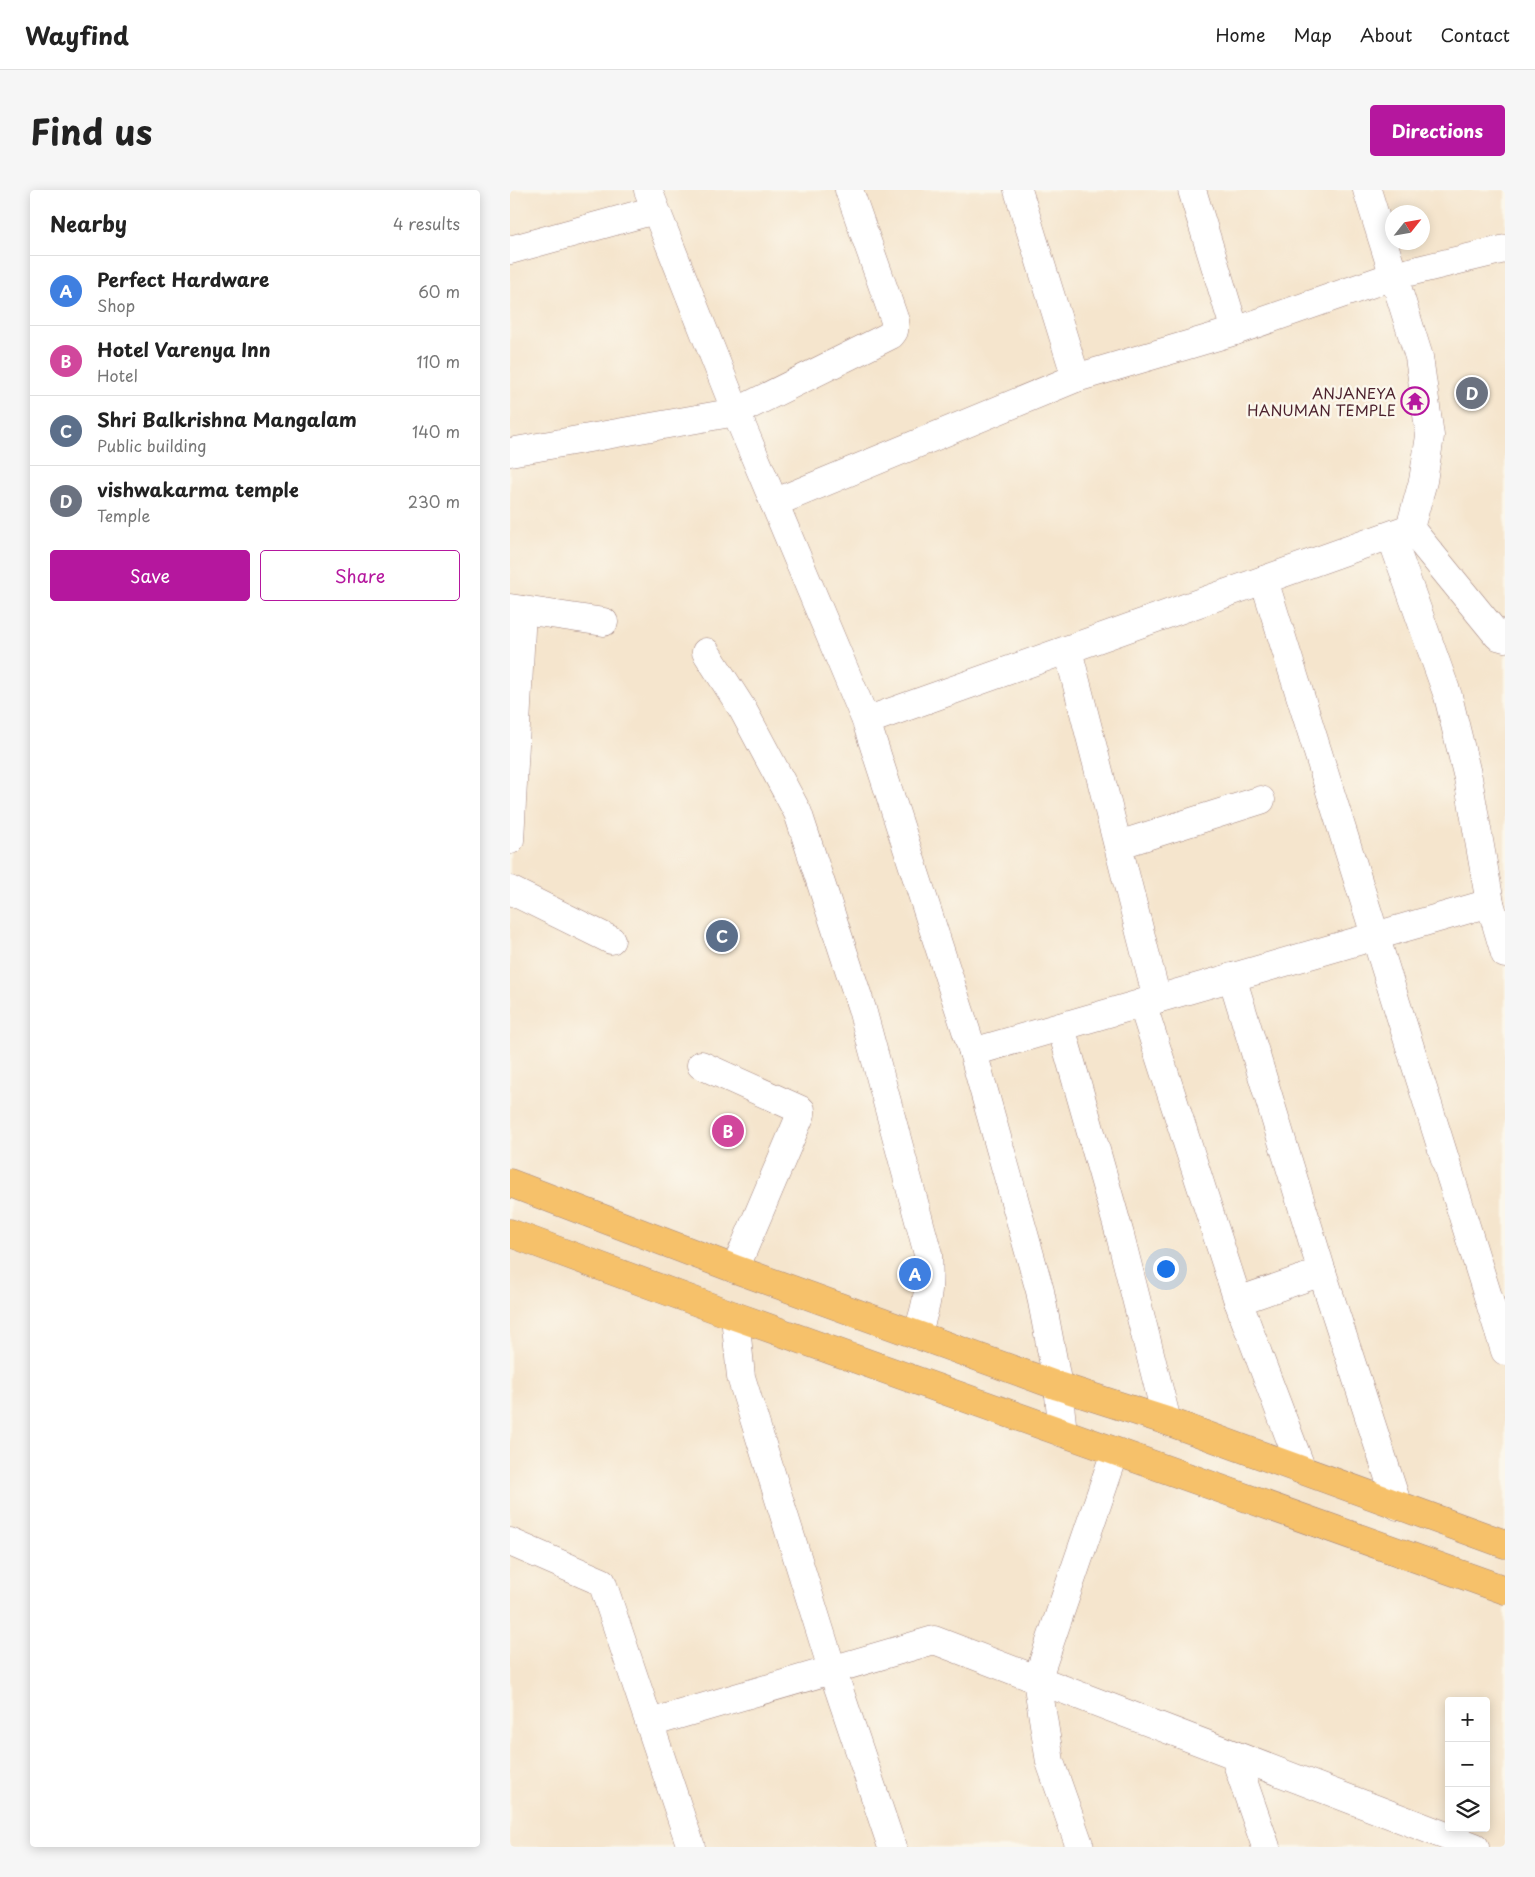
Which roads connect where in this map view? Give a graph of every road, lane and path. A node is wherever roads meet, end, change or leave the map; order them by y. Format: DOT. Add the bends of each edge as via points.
graph roads {
  1 [pos="849,190"];
  2 [pos="1018,190"];
  3 [pos="1192,190"];
  4 [pos="1366,190"];
  5 [pos="651,200"];
  6 [pos="510,250"];
  7 [pos="1505,250"];
  8 [pos="1393,276"];
  9 [pos="1235,331"];
  10 [pos="1076,378"];
  11 [pos="736,412"];
  12 [pos="510,452"];
  13 [pos="774,503"];
  14 [pos="1400,532"];
  15 [pos="1264,580"];
  16 [pos="516,609"];
  17 [pos="604,622"];
  18 [pos="1505,638"];
  19 [pos="1068,650"];
  20 [pos="706,652"];
  21 [pos="866,721"];
  22 [pos="1261,800"];
  23 [pos="510,840"];
  24 [pos="1118,845"];
  25 [pos="510,890"];
  26 [pos="1490,903"];
  27 [pos="1375,936"];
  28 [pos="611,940"];
  29 [pos="1505,954"];
  30 [pos="1232,978"];
  31 [pos="1150,1001"];
  32 [pos="1060,1027"];
  33 [pos="973,1052"];
  34 [pos="701,1065"];
  35 [pos="510,1183"];
  36 [pos="510,1233"];
  37 [pos="735,1269"];
  38 [pos="1322,1272"];
  39 [pos="1238,1301"];
  40 [pos="1498,1302"];
  41 [pos="735,1316"];
  42 [pos="917,1334"];
  43 [pos="1505,1351"];
  44 [pos="1058,1386"];
  45 [pos="1167,1421"];
  46 [pos="1063,1433"];
  47 [pos="1115,1452"];
  48 [pos="1302,1470"];
  49 [pos="1398,1506"];
  50 [pos="510,1542"];
  51 [pos="1505,1544"];
  52 [pos="1505,1590"];
  53 [pos="832,1670"];
  54 [pos="1037,1680"];
  55 [pos="650,1723"];
  56 [pos="1234,1755"];
  57 [pos="691,1847"];
  58 [pos="892,1847"];
  59 [pos="1080,1847"];
  60 [pos="1266,1847"];
  61 [pos="1475,1847"];
  1 -- 11 [label="street" via="895,321 894,331 885,339"];
  2 -- 10 [label="street"];
  3 -- 9 [label="street"];
  4 -- 8 [label="street"];
  5 -- 6 [label="street"];
  5 -- 11 [label="street"];
  7 -- 8 [label="street"];
  8 -- 9 [label="street"];
  8 -- 14 [label="street" via="1419,357 1430,436 1423,480"];
  9 -- 10 [label="street"];
  10 -- 13 [label="street"];
  11 -- 12 [label="street"];
  11 -- 13 [label="street"];
  13 -- 21 [label="street"];
  14 -- 15 [label="street"];
  14 -- 18 [label="street" via="1498,636"];
  14 -- 26 [label="street" via="1448,696 1468,778"];
  15 -- 19 [label="street"];
  15 -- 27 [label="street"];
  16 -- 17 [label="street"];
  16 -- 23 [label="street"];
  19 -- 21 [label="street"];
  19 -- 24 [label="street"];
  20 -- 42 [label="street" via="744,710 793,801 862,1009 928,1254 930,1283"];
  21 -- 33 [label="street"];
  22 -- 24 [label="street"];
  24 -- 31 [label="street"];
  25 -- 28 [label="street"];
  26 -- 27 [label="street"];
  26 -- 29 [label="street"];
  27 -- 30 [label="street"];
  27 -- 40 [label="street"];
  30 -- 31 [label="street"];
  30 -- 38 [label="street"];
  31 -- 32 [label="street"];
  31 -- 39 [label="street"];
  32 -- 33 [label="street"];
  32 -- 45 [label="street" via="1120,1235"];
  33 -- 44 [label="street" via="1040,1291"];
  34 -- 37 [label="street" via="801,1110"];
  35 -- 37 [label="main road"];
  36 -- 41 [label="main road"];
  37 -- 42 [label="main road"];
  38 -- 39 [label="street"];
  38 -- 49 [label="street"];
  39 -- 48 [label="street"];
  40 -- 43 [label="street"];
  41 -- 46 [label="main road"];
  41 -- 53 [label="street" via="741,1377"];
  42 -- 44 [label="main road"];
  44 -- 45 [label="main road"];
  44 -- 46 [label="street"];
  45 -- 48 [label="main road"];
  46 -- 47 [label="main road"];
  47 -- 52 [label="main road"];
  47 -- 54 [label="street"];
  48 -- 49 [label="main road"];
  49 -- 51 [label="main road"];
  50 -- 55 [label="street" via="602,1582"];
  53 -- 54 [label="street" via="934,1640"];
  53 -- 55 [label="street"];
  53 -- 58 [label="street"];
  54 -- 56 [label="street"];
  54 -- 59 [label="street" via="1050,1762"];
  55 -- 57 [label="street"];
  56 -- 60 [label="street"];
  56 -- 61 [label="street"];
}
